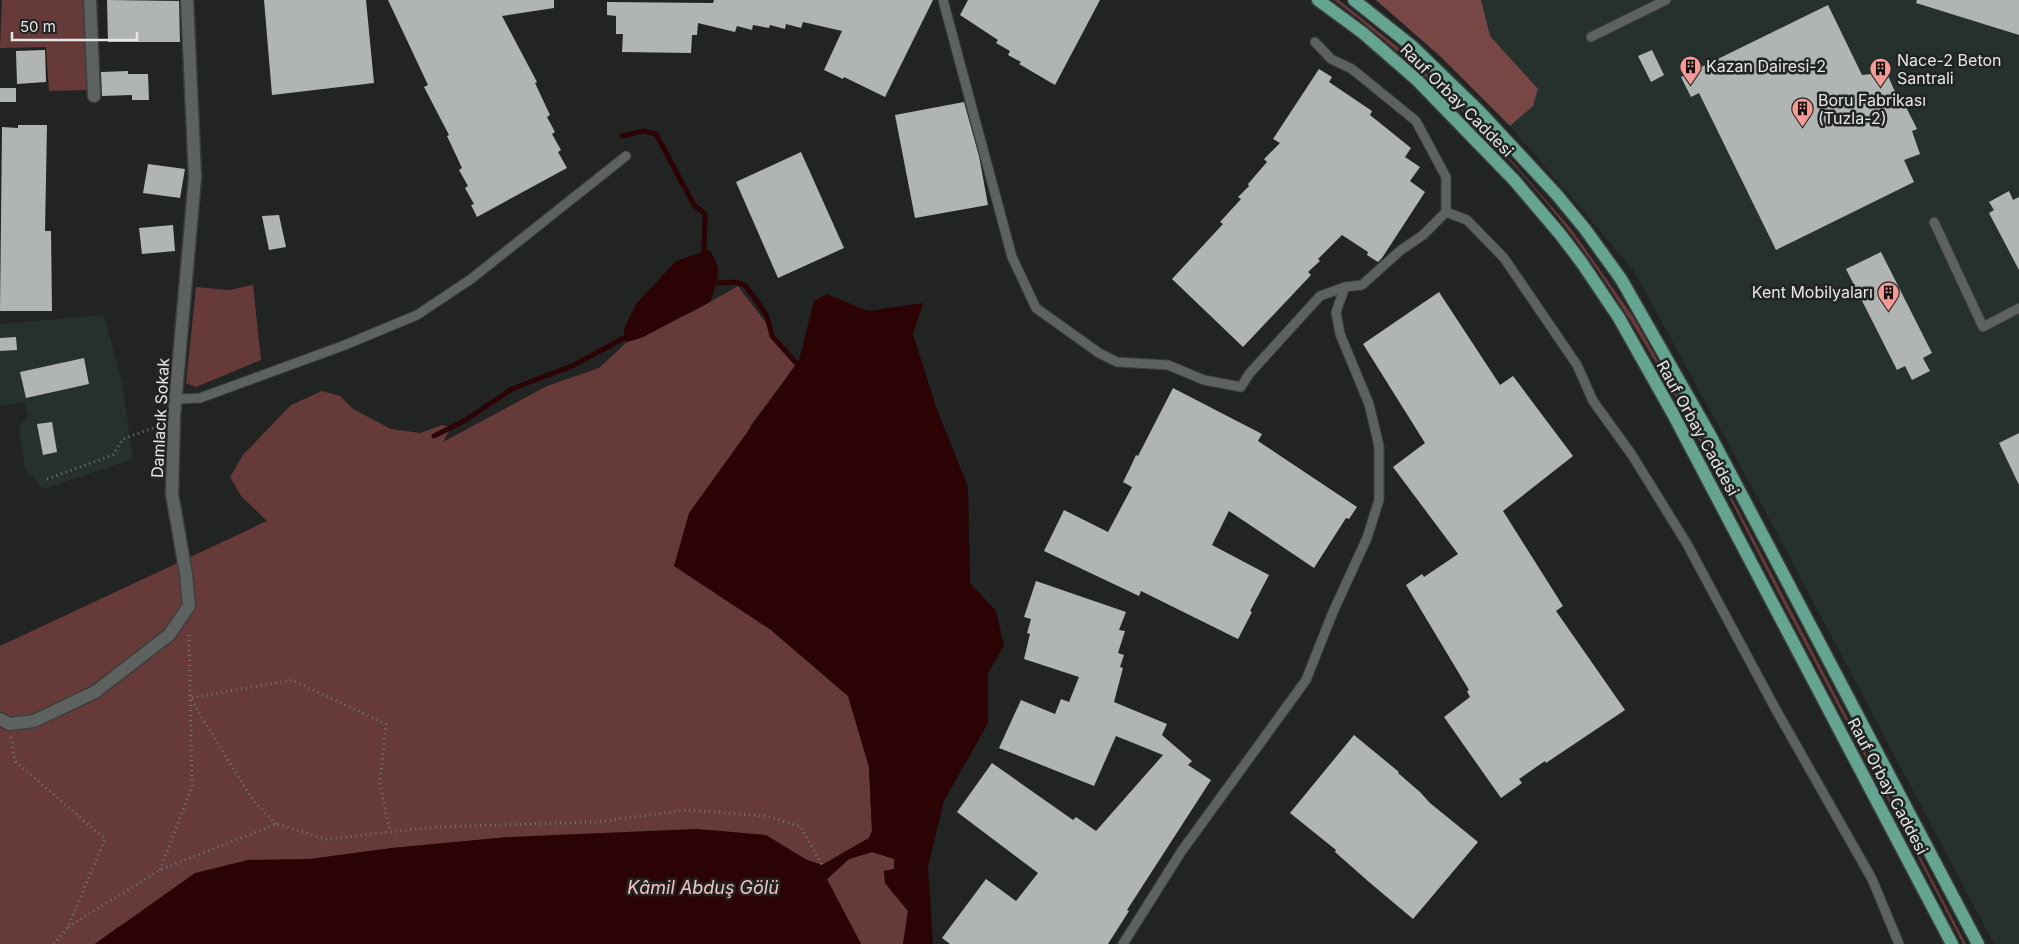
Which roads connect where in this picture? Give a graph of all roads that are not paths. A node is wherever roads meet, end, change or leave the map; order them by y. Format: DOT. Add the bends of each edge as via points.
graph roads {
  1 [pos="90,0"];
  2 [pos="187,0"];
  3 [pos="943,0"];
  4 [pos="1318,0"];
  5 [pos="1354,0"];
  6 [pos="1666,0"];
  7 [pos="1590,36"];
  8 [pos="1315,42"];
  9 [pos="94,96"];
  10 [pos="626,156"];
  11 [pos="1446,212"];
  12 [pos="1934,222"];
  13 [pos="1345,287"];
  14 [pos="2019,308"];
  15 [pos="176,399"];
  16 [pos="5,722"];
  17 [pos="1123,944"];
  18 [pos="1899,944"];
  19 [pos="1952,944"];
  20 [pos="1978,944"];
  1 -- 9 [label="street"];
  2 -- 15 [label="street, Damlacık Sokak" via="196,176"];
  3 -- 13 [label="lane" via="1012,257 1036,308 1099,353 1116,362 1168,365 1204,380 1241,387 1320,296"];
  4 -- 19 [label="main road, Rauf Orbay Caddesi" via="1392,56 1464,128 1537,206 1619,318 1673,414"];
  5 -- 20 [label="main road, Rauf Orbay Caddesi" via="1413,47 1482,113 1557,195 1620,279 1710,435"];
  6 -- 7 [label="lane"];
  8 -- 11 [label="lane" via="1331,59 1352,69 1416,121 1446,177"];
  10 -- 15 [label="lane" via="471,279 417,314 345,345 200,398"];
  11 -- 13 [label="lane" via="1362,285"];
  11 -- 18 [label="lane" via="1467,220 1504,258 1577,365 1593,402 1632,455 1687,544 1779,717 1872,879"];
  12 -- 14 [label="lane" via="1983,327"];
  13 -- 17 [label="lane" via="1336,312 1340,334 1369,404 1379,446 1379,500 1367,538 1306,680 1180,852"];
  15 -- 16 [label="street, Damlacık Sokak" via="172,494 186,574 188,606 169,635 95,692 34,721"];
}
